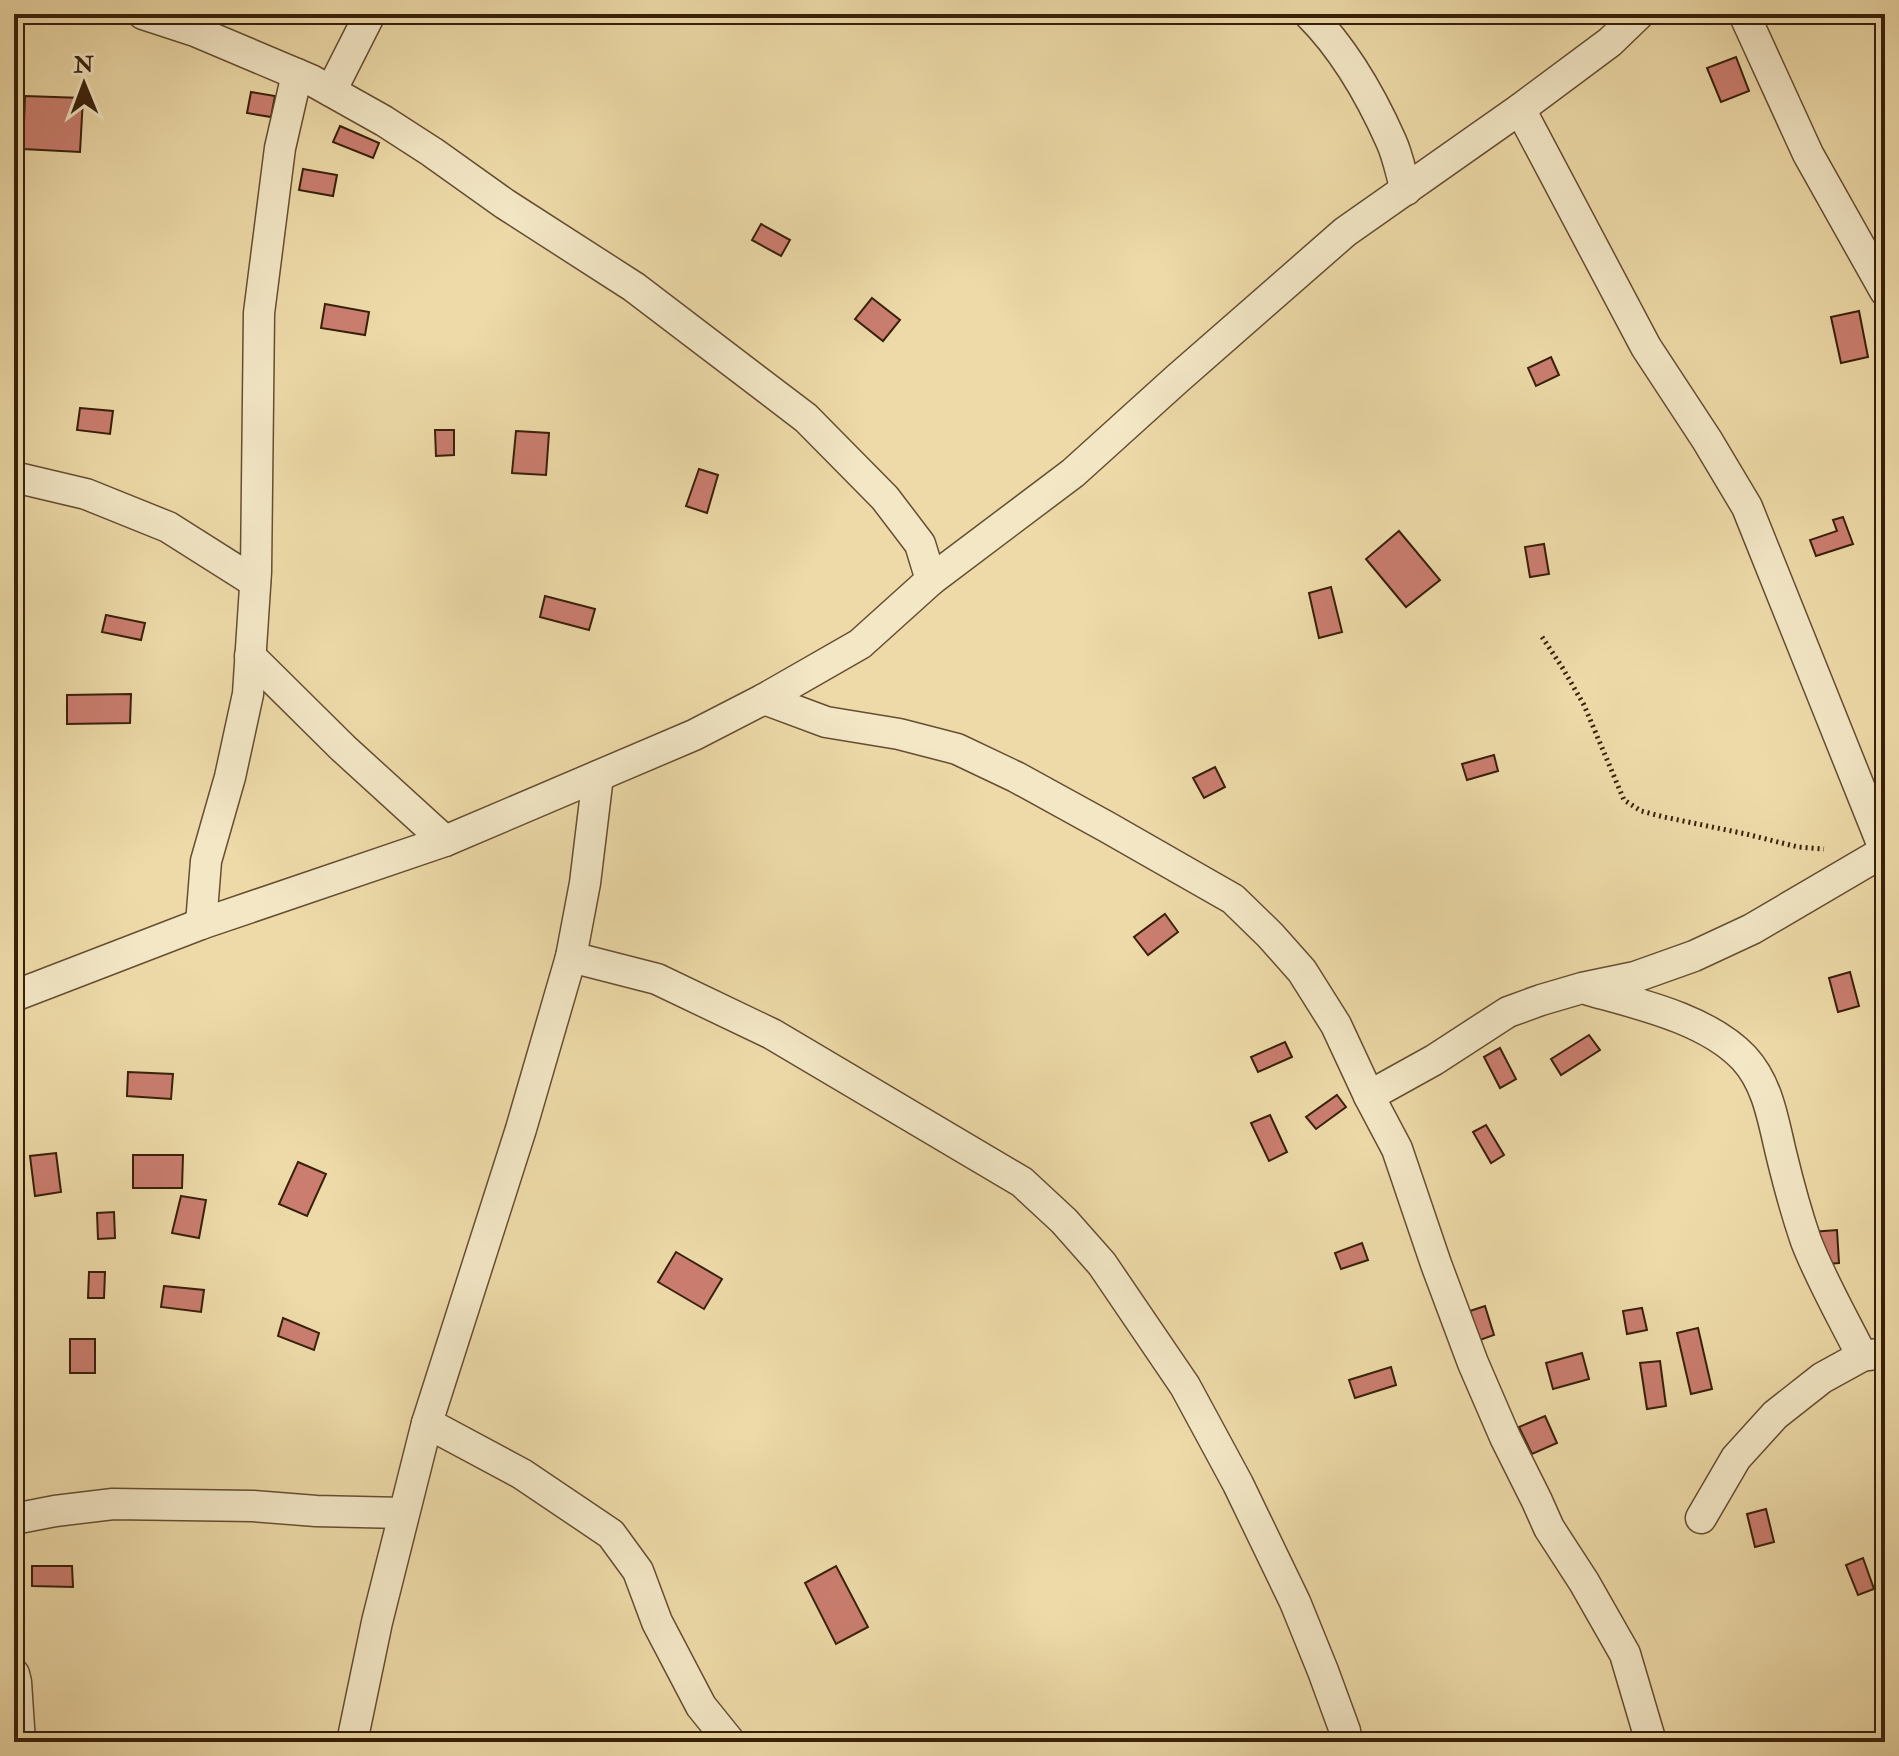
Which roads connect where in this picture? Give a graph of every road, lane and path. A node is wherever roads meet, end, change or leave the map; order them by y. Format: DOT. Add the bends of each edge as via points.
graph roads {
  1 [pos="143,14"];
  2 [pos="370,14"];
  3 [pos="1639,14"];
  4 [pos="1744,14"];
  5 [pos="1312,15"];
  6 [pos="297,74"];
  7 [pos="331,91"];
  8 [pos="1520,109"];
  9 [pos="1406,190"];
  10 [pos="1885,291"];
  11 [pos="14,477"];
  12 [pos="931,580"];
  13 [pos="255,582"];
  14 [pos="1542,637"];
  15 [pos="250,656"];
  16 [pos="764,699"];
  17 [pos="598,776"];
  18 [pos="445,841"];
  19 [pos="1880,854"];
  20 [pos="201,924"];
  21 [pos="571,957"];
  22 [pos="1582,988"];
  23 [pos="14,996"];
  24 [pos="1369,1096"];
  25 [pos="1874,1355"];
  26 [pos="427,1423"];
  27 [pos="403,1513"];
  28 [pos="1701,1518"];
  29 [pos="14,1519"];
  30 [pos="14,1674"];
  31 [pos="20,1742"];
  32 [pos="352,1742"];
  33 [pos="730,1742"];
  34 [pos="1346,1742"];
  35 [pos="1651,1742"];
  1 -- 6 [label="street"];
  2 -- 7 [label="street"];
  3 -- 8 [label="street"];
  4 -- 10 [label="street" via="1808,154"];
  5 -- 9 [label="street" via="1366,92 1392,144"];
  6 -- 7 [label="street"];
  6 -- 13 [label="street" via="280,148 259,313"];
  7 -- 12 [label="street" via="634,287 806,418 885,498 920,544"];
  8 -- 9 [label="street"];
  8 -- 19 [label="street" via="1646,347 1747,507"];
  9 -- 12 [label="street" via="1345,232 1073,473"];
  11 -- 13 [label="street" via="86,494 168,527"];
  12 -- 16 [label="street" via="860,644"];
  13 -- 15 [label="street"];
  14 -- 19 [label="path" via="1584,705 1624,800 1641,811 1798,847"];
  15 -- 18 [label="street"];
  15 -- 20 [label="street" via="241,732 206,861"];
  16 -- 17 [label="street"];
  16 -- 24 [label="street" via="826,722 957,749 1233,899 1302,971 1336,1025"];
  17 -- 18 [label="street"];
  17 -- 21 [label="street"];
  18 -- 20 [label="street"];
  19 -- 22 [label="street" via="1752,929 1694,956"];
  20 -- 23 [label="street"];
  21 -- 26 [label="street"];
  21 -- 34 [label="street" via="657,979 772,1034 1022,1182 1064,1221 1102,1264 1185,1386 1295,1602"];
  22 -- 24 [label="street" via="1508,1012"];
  22 -- 25 [label="street" via="1683,1019 1744,1058 1765,1089 1807,1244"];
  24 -- 35 [label="street" via="1397,1149 1505,1437 1549,1528 1625,1654"];
  25 -- 28 [label="street" via="1822,1378 1775,1415 1736,1458"];
  26 -- 27 [label="street"];
  26 -- 33 [label="street" via="522,1474 611,1534 638,1571 657,1622 701,1706"];
  27 -- 29 [label="street" via="113,1504"];
  27 -- 32 [label="street"];
  30 -- 31 [label="street"];
}
